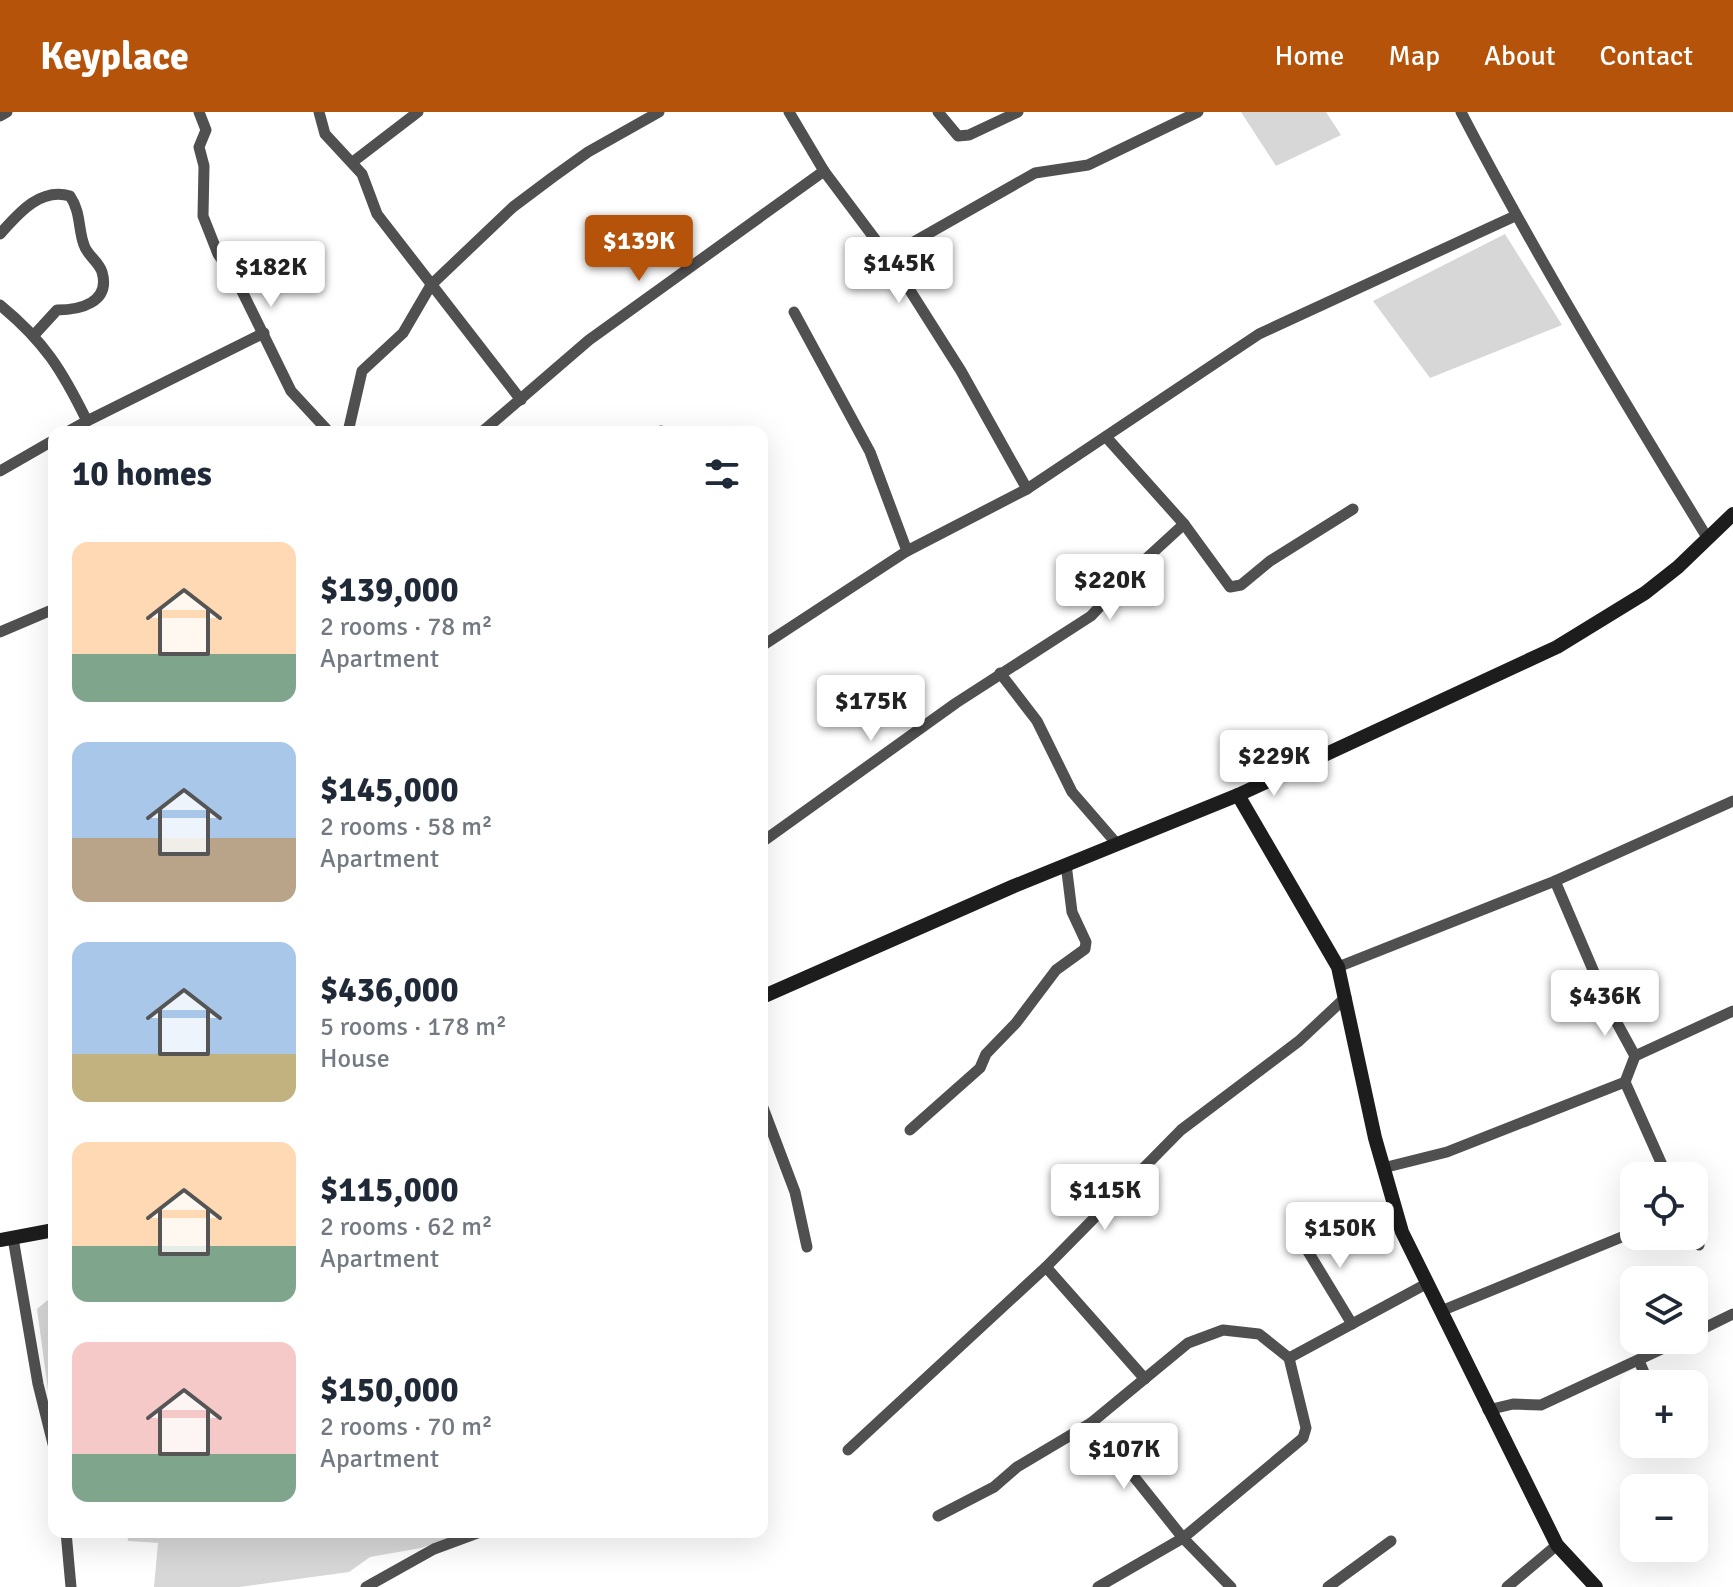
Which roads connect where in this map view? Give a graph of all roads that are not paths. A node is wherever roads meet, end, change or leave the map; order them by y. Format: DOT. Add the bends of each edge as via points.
graph roads {
  1 [pos="7,112"];
  2 [pos="199,112"];
  3 [pos="319,112"];
  4 [pos="418,112"];
  5 [pos="789,112"];
  6 [pos="938,112"];
  7 [pos="1018,112"];
  8 [pos="1198,112"];
  9 [pos="1461,112"];
  10 [pos="654,113"];
  11 [pos="0,116"];
  12 [pos="354,161"];
  13 [pos="824,171"];
  14 [pos="1515,216"];
  15 [pos="0,234"];
  16 [pos="890,259"];
  17 [pos="431,285"];
  18 [pos="0,305"];
  19 [pos="794,312"];
  20 [pos="264,333"];
  21 [pos="35,334"];
  22 [pos="521,400"];
  23 [pos="87,421"];
  24 [pos="78,426"];
  25 [pos="323,426"];
  26 [pos="349,426"];
  27 [pos="489,426"];
  28 [pos="1107,438"];
  29 [pos="48,445"];
  30 [pos="0,471"];
  31 [pos="1027,489"];
  32 [pos="1353,509"];
  33 [pos="1733,514"];
  34 [pos="1184,524"];
  35 [pos="1708,539"];
  36 [pos="907,551"];
  37 [pos="48,612"];
  38 [pos="0,632"];
  39 [pos="768,642"];
  40 [pos="1000,673"];
  41 [pos="1238,795"];
  42 [pos="1733,801"];
  43 [pos="768,838"];
  44 [pos="1117,844"];
  45 [pos="1066,864"];
  46 [pos="1555,881"];
  47 [pos="1338,967"];
  48 [pos="768,994"];
  49 [pos="1346,997"];
  50 [pos="1733,1011"];
  51 [pos="1635,1056"];
  52 [pos="1625,1082"];
  53 [pos="768,1121"];
  54 [pos="910,1130"];
  55 [pos="1661,1162"];
  56 [pos="1383,1168"];
  57 [pos="48,1231"];
  58 [pos="1298,1235"];
  59 [pos="1620,1238"];
  60 [pos="6,1239"];
  61 [pos="807,1247"];
  62 [pos="1046,1267"];
  63 [pos="1426,1284"];
  64 [pos="1441,1311"];
  65 [pos="1733,1314"];
  66 [pos="1352,1324"];
  67 [pos="1708,1326"];
  68 [pos="1653,1354"];
  69 [pos="1289,1358"];
  70 [pos="1639,1361"];
  71 [pos="1643,1370"];
  72 [pos="1145,1379"];
  73 [pos="1488,1410"];
  74 [pos="1091,1423"];
  75 [pos="48,1424"];
  76 [pos="848,1450"];
  77 [pos="938,1516"];
  78 [pos="67,1538"];
  79 [pos="464,1538"];
  80 [pos="1183,1538"];
  81 [pos="1391,1541"];
  82 [pos="1557,1545"];
  83 [pos="71,1587"];
  84 [pos="366,1587"];
  85 [pos="1098,1587"];
  86 [pos="1231,1587"];
  87 [pos="1328,1587"];
  88 [pos="1507,1587"];
  89 [pos="1596,1587"];
  1 -- 11 [label="street"];
  2 -- 20 [label="street" via="206,130 199,147 203,216 218,254"];
  3 -- 12 [label="street" via="325,134"];
  4 -- 12 [label="street"];
  5 -- 13 [label="street"];
  6 -- 7 [label="street" via="958,136"];
  8 -- 16 [label="street" via="1088,165 1035,173"];
  9 -- 14 [label="street"];
  10 -- 17 [label="street" via="533,192"];
  12 -- 17 [label="street" via="377,214"];
  13 -- 16 [label="street"];
  13 -- 22 [label="street" via="589,340"];
  14 -- 28 [label="street" via="1259,334"];
  14 -- 35 [label="street"];
  15 -- 21 [label="street" via="36,199 51,193 70,196 84,246 102,272 101,292 94,302 84,309 57,310"];
  16 -- 31 [label="street"];
  17 -- 22 [label="street"];
  17 -- 26 [label="street" via="403,333 362,371"];
  18 -- 21 [label="street"];
  19 -- 36 [label="street" via="870,452"];
  20 -- 23 [label="street"];
  20 -- 25 [label="street" via="291,391"];
  21 -- 23 [label="street"];
  22 -- 27 [label="street"];
  23 -- 24 [label="street"];
  28 -- 31 [label="street"];
  28 -- 34 [label="street"];
  29 -- 30 [label="street"];
  31 -- 36 [label="street"];
  32 -- 34 [label="street" via="1241,585 1230,587"];
  33 -- 35 [label="street"];
  34 -- 40 [label="street" via="1091,616"];
  35 -- 41 [label="street" via="1645,593 1557,647"];
  36 -- 39 [label="street"];
  37 -- 38 [label="street"];
  40 -- 43 [label="street"];
  40 -- 44 [label="street" via="1037,721 1072,792"];
  41 -- 44 [label="street"];
  41 -- 47 [label="street"];
  42 -- 46 [label="street"];
  44 -- 45 [label="street"];
  45 -- 48 [label="street"];
  45 -- 54 [label="street" via="1072,912 1085,949 1056,970 980,1068"];
  46 -- 47 [label="street"];
  46 -- 51 [label="street"];
  47 -- 49 [label="street"];
  49 -- 56 [label="street"];
  49 -- 62 [label="street" via="1299,1041 1181,1130"];
  50 -- 51 [label="street"];
  51 -- 52 [label="street"];
  52 -- 55 [label="street"];
  52 -- 56 [label="street" via="1447,1152"];
  53 -- 61 [label="street" via="795,1192"];
  56 -- 63 [label="street" via="1402,1232"];
  57 -- 60 [label="street"];
  58 -- 66 [label="street"];
  59 -- 64 [label="street"];
  60 -- 75 [label="street"];
  62 -- 72 [label="street"];
  62 -- 76 [label="street"];
  63 -- 64 [label="street"];
  63 -- 66 [label="street"];
  64 -- 73 [label="street"];
  65 -- 67 [label="street"];
  66 -- 69 [label="street"];
  68 -- 70 [label="street"];
  69 -- 72 [label="street" via="1259,1334 1223,1330 1188,1343"];
  69 -- 80 [label="street" via="1306,1428 1303,1438"];
  70 -- 71 [label="street"];
  70 -- 73 [label="street" via="1541,1405"];
  72 -- 74 [label="street"];
  73 -- 82 [label="street"];
  74 -- 77 [label="street" via="1017,1467 994,1487"];
  74 -- 80 [label="street"];
  78 -- 83 [label="street"];
  79 -- 84 [label="street"];
  80 -- 85 [label="street"];
  80 -- 86 [label="street"];
  81 -- 87 [label="street"];
  82 -- 88 [label="street"];
  82 -- 89 [label="street"];
}
